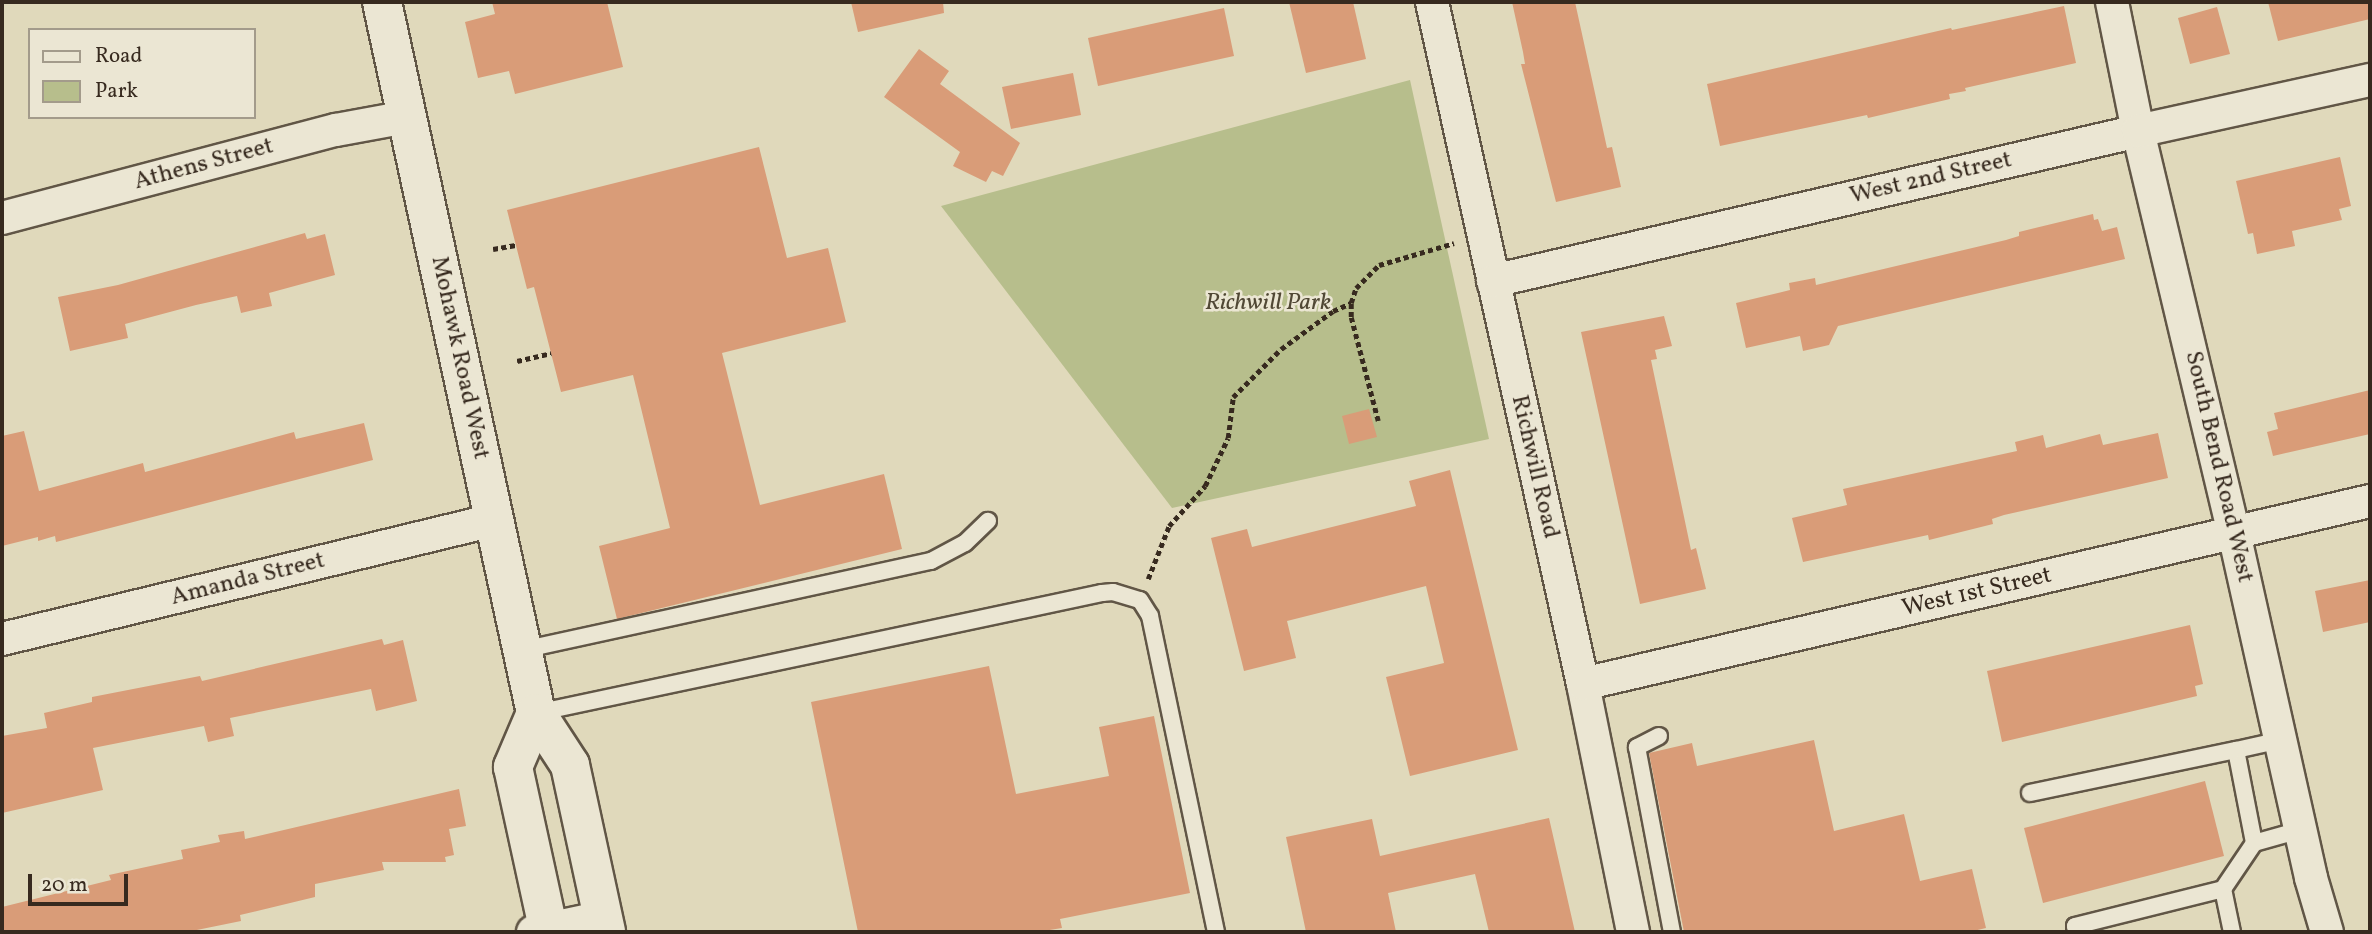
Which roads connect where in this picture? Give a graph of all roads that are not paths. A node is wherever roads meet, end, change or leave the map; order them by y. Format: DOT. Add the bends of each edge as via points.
graph roads {
  1 [pos="382,2"];
  2 [pos="1432,2"];
  3 [pos="2112,2"];
  4 [pos="2370,80"];
  5 [pos="407,117"];
  6 [pos="2138,131"];
  7 [pos="2,218"];
  8 [pos="1493,281"];
  9 [pos="2370,501"];
  10 [pos="494,520"];
  11 [pos="988,521"];
  12 [pos="2234,533"];
  13 [pos="2,639"];
  14 [pos="523,650"];
  15 [pos="1583,684"];
  16 [pos="536,713"];
  17 [pos="1659,736"];
  18 [pos="2281,740"];
  19 [pos="2236,750"];
  20 [pos="2030,793"];
  21 [pos="2300,830"];
  22 [pos="2254,843"];
  23 [pos="2223,889"];
  24 [pos="604,924"];
  25 [pos="543,931"];
  26 [pos="1216,932"];
  27 [pos="1633,932"];
  28 [pos="1672,932"];
  29 [pos="2076,932"];
  30 [pos="2232,932"];
  31 [pos="2327,932"];
  1 -- 5 [label="main road, Mohawk Road West"];
  2 -- 8 [label="street, Richwill Road"];
  3 -- 6 [label="street, South Bend Road West"];
  4 -- 6 [label="street, West 2nd Street"];
  5 -- 7 [label="street, Athens Street" via="336,130"];
  5 -- 10 [label="main road, Mohawk Road West"];
  6 -- 8 [label="street, West 2nd Street"];
  6 -- 12 [label="street, South Bend Road West"];
  8 -- 15 [label="street, Richwill Road"];
  9 -- 12 [label="street, West 1st Street"];
  10 -- 13 [label="street, Amanda Street"];
  10 -- 14 [label="main road, Mohawk Road West"];
  11 -- 14 [label="lane" via="965,542 931,561"];
  12 -- 15 [label="street, West 1st Street"];
  12 -- 18 [label="street, South Bend Road West"];
  14 -- 16 [label="main road, Mohawk Road West"];
  15 -- 27 [label="street, Richwill Road"];
  16 -- 24 [label="main road, Mohawk Road West" via="570,765"];
  16 -- 25 [label="main road" via="513,767"];
  16 -- 26 [label="lane" via="1102,593 1140,600 1150,616"];
  17 -- 28 [label="lane" via="1637,747"];
  18 -- 19 [label="lane"];
  18 -- 21 [label="street, South Bend Road West"];
  19 -- 20 [label="lane"];
  19 -- 22 [label="lane"];
  21 -- 22 [label="lane"];
  21 -- 31 [label="street, South Bend Road West"];
  22 -- 23 [label="lane"];
  23 -- 29 [label="lane" via="2075,926"];
  23 -- 30 [label="lane"];
  24 -- 25 [label="street"];
}
